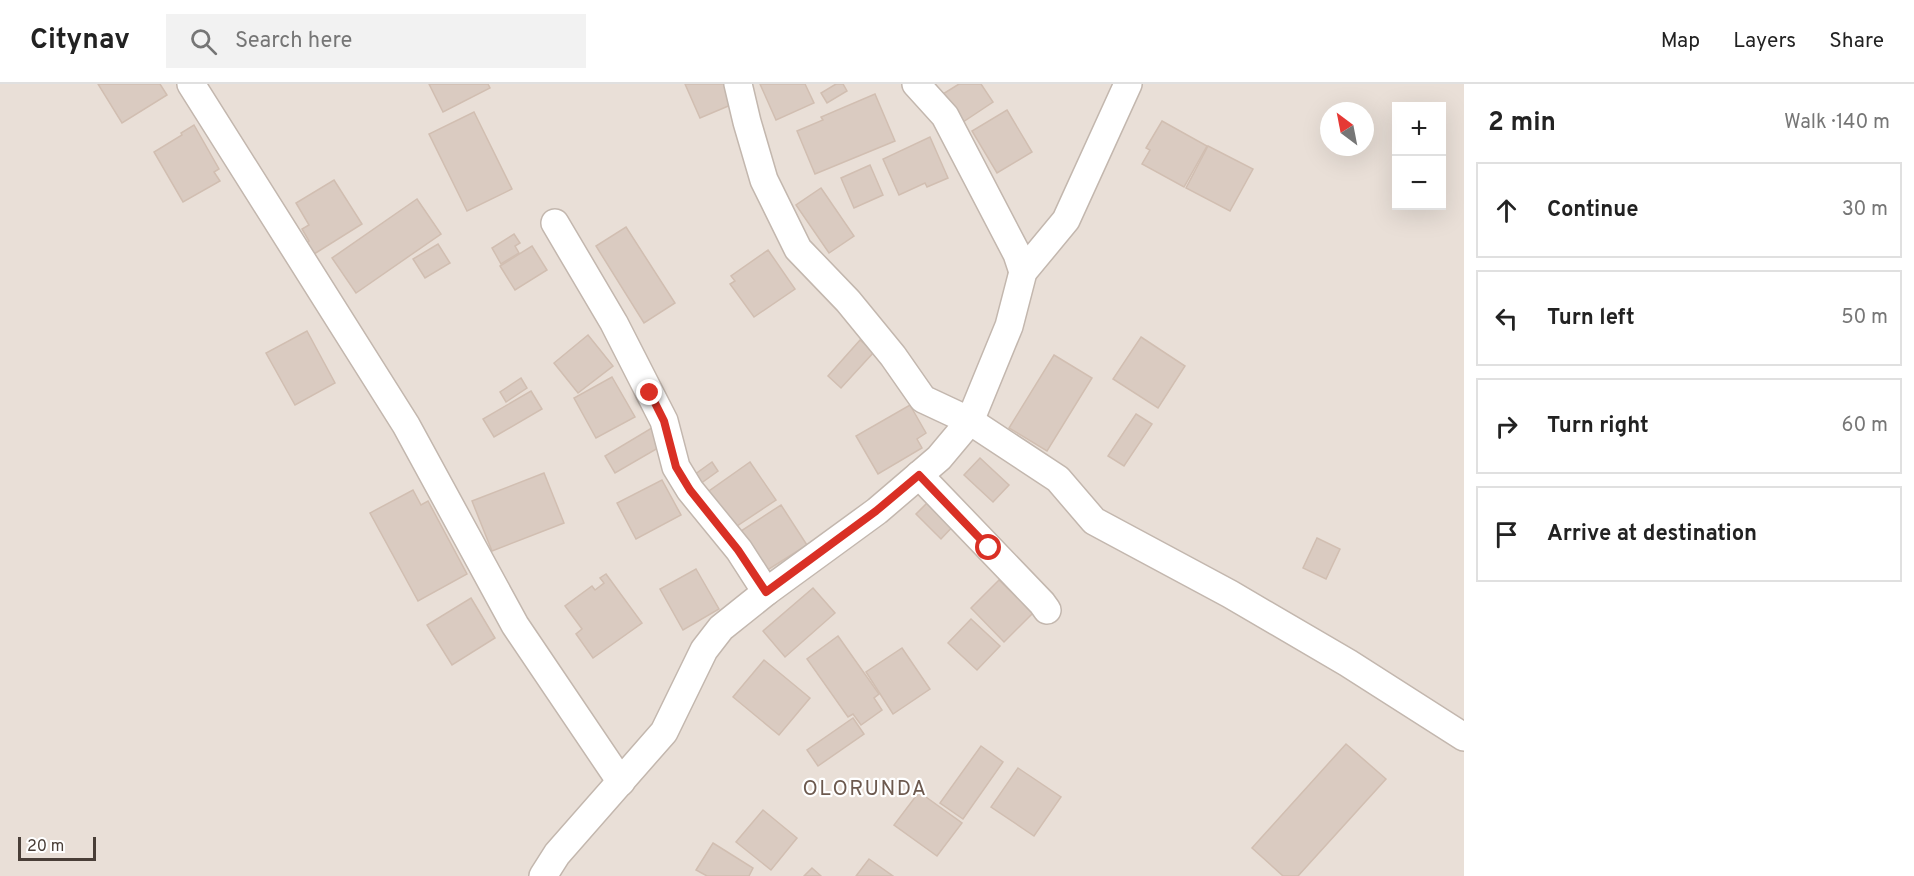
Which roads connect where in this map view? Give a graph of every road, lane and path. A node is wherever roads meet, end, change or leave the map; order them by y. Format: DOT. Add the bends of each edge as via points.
graph roads {
  1 [pos="191,84"];
  2 [pos="738,84"];
  3 [pos="916,84"];
  4 [pos="1128,84"];
  5 [pos="555,223"];
  6 [pos="1023,272"];
  7 [pos="970,421"];
  8 [pos="919,475"];
  9 [pos="766,592"];
  10 [pos="1047,610"];
  11 [pos="1464,738"];
  12 [pos="621,782"];
  13 [pos="543,876"];
  1 -- 12 [label="street" via="406,425 515,626"];
  2 -- 7 [label="street" via="764,180 798,249 848,301 923,399"];
  3 -- 6 [label="street" via="945,116"];
  4 -- 6 [label="street" via="1065,220"];
  5 -- 9 [label="street" via="614,323 664,421 676,467"];
  6 -- 7 [label="street" via="1009,326"];
  7 -- 8 [label="street"];
  7 -- 11 [label="street" via="1058,479 1094,520 1230,594"];
  8 -- 9 [label="street"];
  8 -- 10 [label="street"];
  9 -- 12 [label="street" via="721,628 704,650 664,732"];
  12 -- 13 [label="street" via="557,854"];
}
